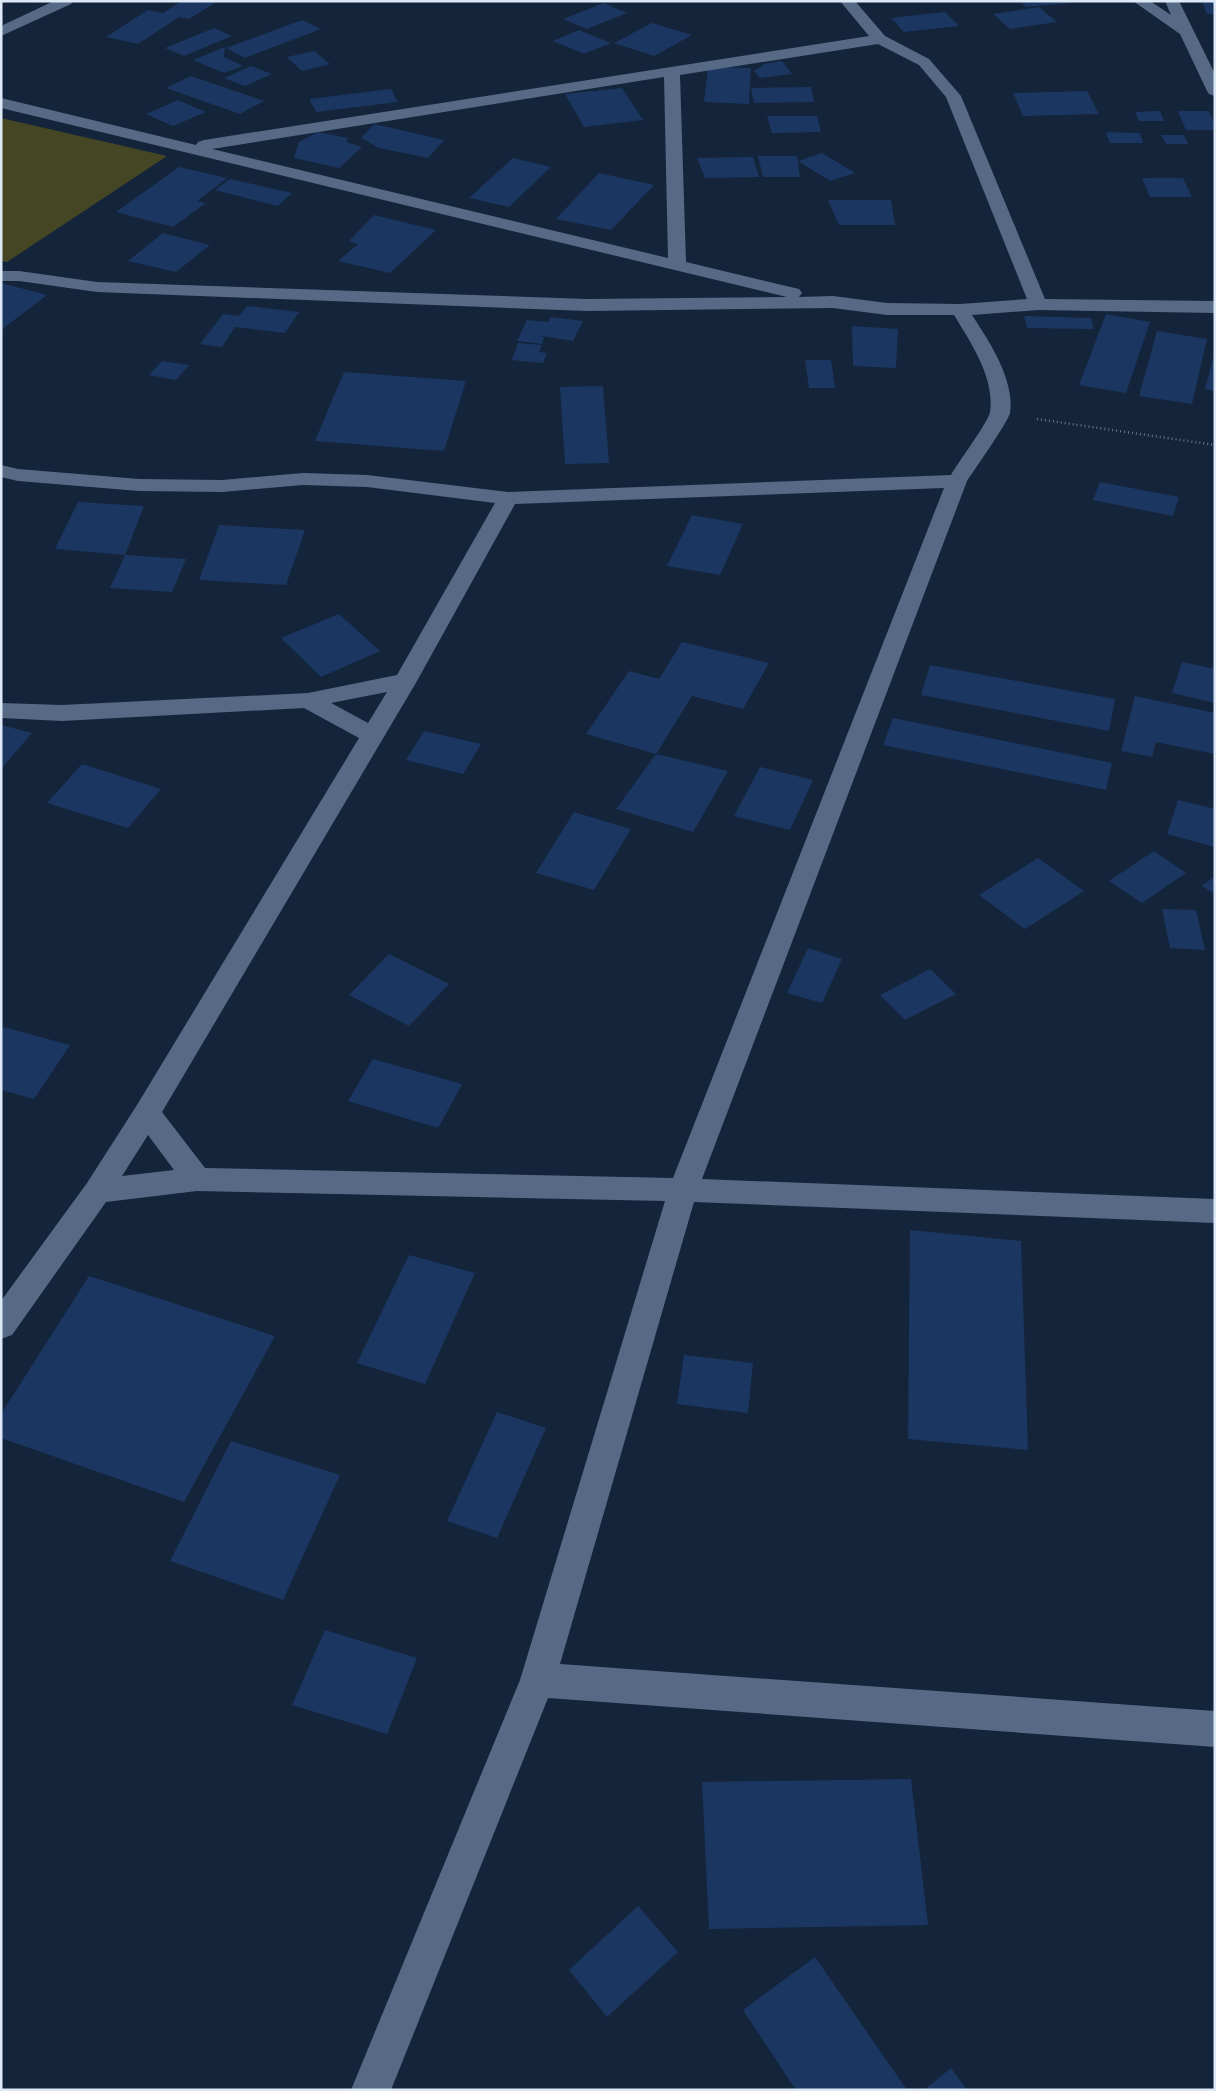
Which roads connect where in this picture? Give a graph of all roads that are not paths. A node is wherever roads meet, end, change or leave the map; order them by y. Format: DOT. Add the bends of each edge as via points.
graph roads {
  1 [pos="66,1"];
  2 [pos="847,1"];
  3 [pos="1140,1"];
  4 [pos="1172,1"];
  5 [pos="1,32"];
  6 [pos="1187,32"];
  7 [pos="880,39"];
  8 [pos="1196,52"];
  9 [pos="1215,52"];
  10 [pos="672,72"];
  11 [pos="1215,91"];
  12 [pos="1,103"];
  13 [pos="190,147"];
  14 [pos="677,265"];
  15 [pos="1,276"];
  16 [pos="833,302"];
  17 [pos="1038,304"];
  18 [pos="1215,307"];
  19 [pos="960,310"];
  20 [pos="1,471"];
  21 [pos="956,481"];
  22 [pos="508,498"];
  23 [pos="405,681"];
  24 [pos="308,700"];
  25 [pos="1,710"];
  26 [pos="374,735"];
  27 [pos="147,1113"];
  28 [pos="197,1179"];
  29 [pos="683,1190"];
  30 [pos="97,1191"];
  31 [pos="1215,1211"];
  32 [pos="1,1326"];
  33 [pos="538,1680"];
  34 [pos="1215,1729"];
  35 [pos="371,2090"];
  1 -- 5 [label="street"];
  2 -- 7 [label="street"];
  3 -- 6 [label="street"];
  4 -- 6 [label="street"];
  6 -- 8 [label="street"];
  7 -- 10 [label="street"];
  7 -- 17 [label="street" via="924,62 953,96"];
  8 -- 9 [label="street"];
  8 -- 11 [label="street"];
  10 -- 13 [label="street"];
  10 -- 14 [label="street"];
  12 -- 13 [label="street"];
  13 -- 14 [label="street"];
  14 -- 16 [label="street"];
  15 -- 16 [label="street" via="97,287 587,305"];
  16 -- 19 [label="street" via="887,309"];
  17 -- 18 [label="street"];
  17 -- 19 [label="street"];
  19 -- 21 [label="street" via="981,344 999,385 1000,414"];
  20 -- 22 [label="street" via="139,485 222,486 303,479 367,481"];
  21 -- 22 [label="street"];
  21 -- 29 [label="street"];
  22 -- 23 [label="street"];
  23 -- 24 [label="street"];
  23 -- 26 [label="street"];
  24 -- 25 [label="street" via="62,713"];
  24 -- 26 [label="street"];
  26 -- 27 [label="street"];
  27 -- 28 [label="street"];
  27 -- 30 [label="street"];
  28 -- 29 [label="street"];
  28 -- 30 [label="street"];
  29 -- 31 [label="street"];
  29 -- 33 [label="street"];
  30 -- 32 [label="street"];
  33 -- 34 [label="street"];
  33 -- 35 [label="street"];
}
